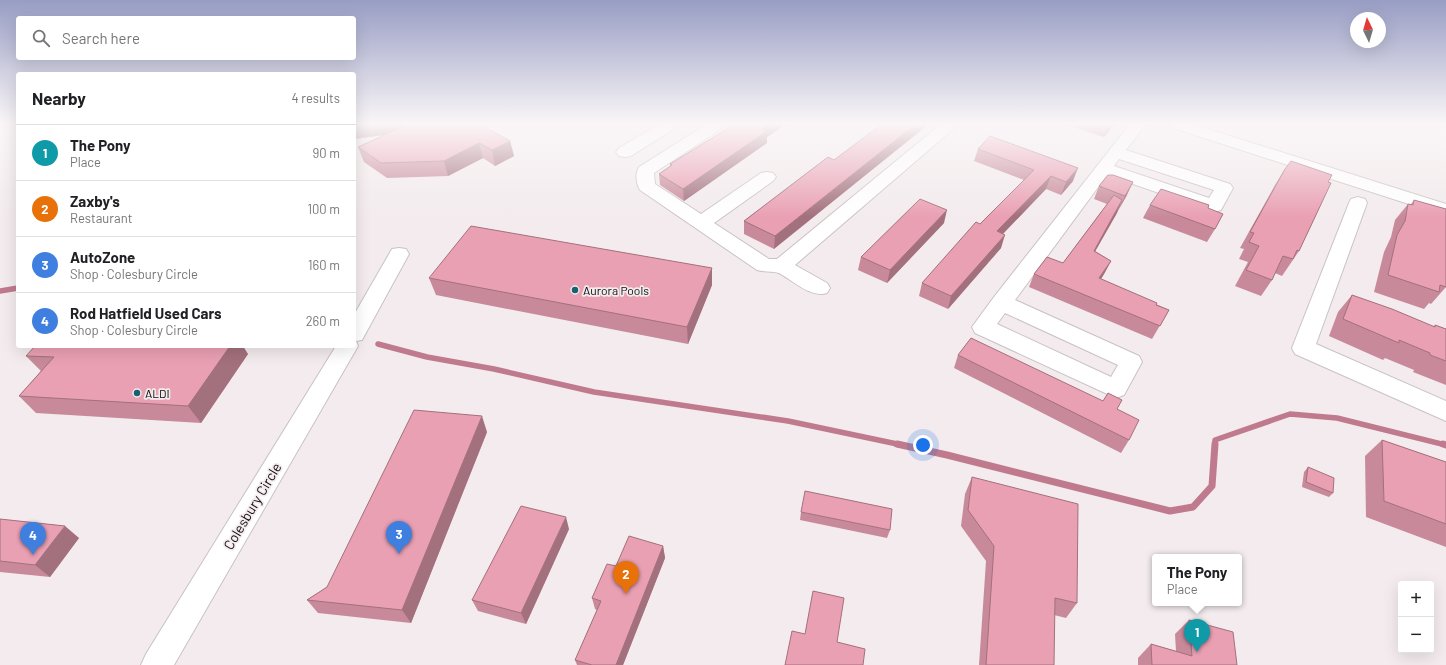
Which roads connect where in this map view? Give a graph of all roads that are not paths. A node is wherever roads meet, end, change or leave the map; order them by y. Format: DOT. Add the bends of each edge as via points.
graph roads {
  1 [pos="670,155"];
  2 [pos="914,155"];
  3 [pos="1113,155"];
  4 [pos="1124,155"];
  5 [pos="1282,155"];
  6 [pos="1103,168"];
  7 [pos="766,177"];
  8 [pos="1358,203"];
  9 [pos="1446,210"];
  10 [pos="701,223"];
  11 [pos="399,254"];
  12 [pos="781,266"];
  13 [pos="820,288"];
  14 [pos="1001,302"];
  15 [pos="356,330"];
  16 [pos="346,348"];
  17 [pos="1446,411"];
  18 [pos="157,665"];
  1 -- 10 [label="street" via="645,171 646,186"];
  2 -- 12 [label="street"];
  3 -- 6 [label="street"];
  4 -- 6 [label="street" via="1224,188 1214,206"];
  5 -- 9 [label="street"];
  6 -- 14 [label="street"];
  7 -- 10 [label="street"];
  8 -- 17 [label="street" via="1303,348"];
  10 -- 12 [label="street" via="764,265"];
  11 -- 15 [label="street"];
  12 -- 13 [label="street"];
  14 -- 14 [label="street" via="983,327 1116,389 1131,362"];
  16 -- 18 [label="street, Colesbury Circle"];
}
